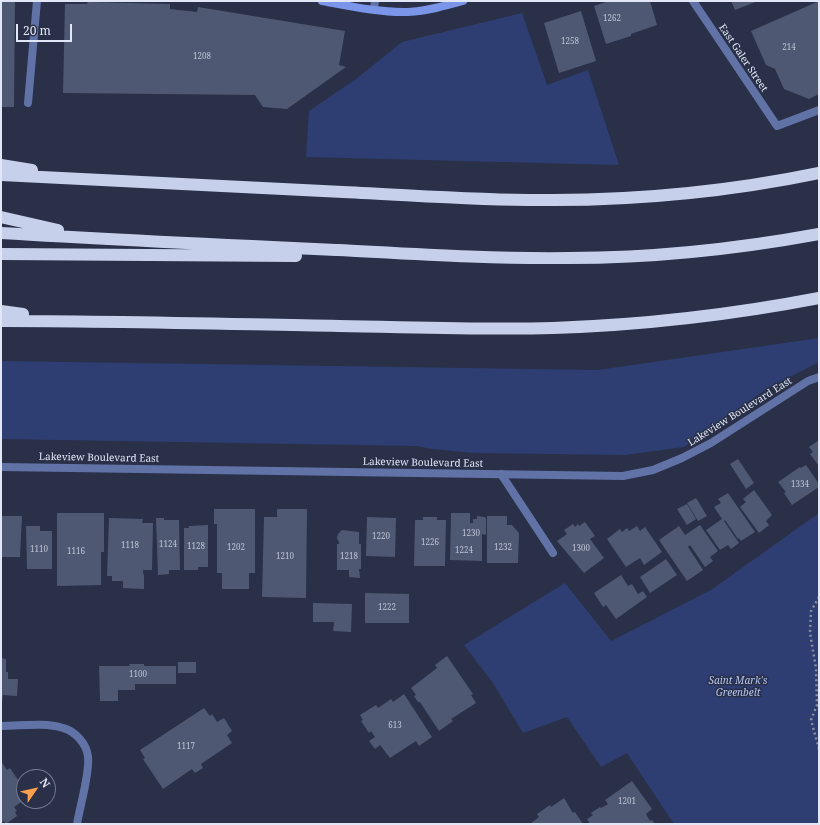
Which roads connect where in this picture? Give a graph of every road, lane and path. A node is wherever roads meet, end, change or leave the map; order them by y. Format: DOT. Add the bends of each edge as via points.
graph roads {
  1 [pos="37,1"];
  2 [pos="322,1"];
  3 [pos="463,1"];
  4 [pos="693,1"];
  5 [pos="374,5"];
  6 [pos="28,103"];
  7 [pos="819,110"];
  8 [pos="1,164"];
  9 [pos="819,172"];
  10 [pos="1,175"];
  11 [pos="81,179"];
  12 [pos="1,217"];
  13 [pos="1,232"];
  14 [pos="819,234"];
  15 [pos="94,238"];
  16 [pos="1,254"];
  17 [pos="460,256"];
  18 [pos="819,298"];
  19 [pos="1,311"];
  20 [pos="1,321"];
  21 [pos="74,321"];
  22 [pos="819,377"];
  23 [pos="1,467"];
  24 [pos="501,474"];
  25 [pos="553,553"];
  26 [pos="819,597"];
  27 [pos="1,726"];
  28 [pos="819,749"];
  29 [pos="77,824"];
  1 -- 6 [label="street"];
  2 -- 5 [label="main road"];
  3 -- 5 [label="main road" via="435,9 408,12"];
  4 -- 7 [label="street, East Galer Street" via="777,126"];
  8 -- 11 [label="highway"];
  9 -- 11 [label="highway" via="685,193 552,200"];
  10 -- 11 [label="highway"];
  12 -- 15 [label="highway"];
  13 -- 15 [label="highway"];
  14 -- 17 [label="highway" via="680,253 570,258"];
  15 -- 17 [label="highway"];
  16 -- 17 [label="highway"];
  18 -- 21 [label="highway" via="666,320 509,329"];
  19 -- 21 [label="highway"];
  20 -- 21 [label="highway"];
  22 -- 24 [label="street, Lakeview Boulevard East" via="808,381 711,443 653,470 623,476"];
  23 -- 24 [label="street, Lakeview Boulevard East"];
  24 -- 25 [label="street"];
  26 -- 28 [label="path" via="811,611 810,633 816,668 817,705 811,720"];
  27 -- 29 [label="street" via="64,728 84,744 88,768"];
}
